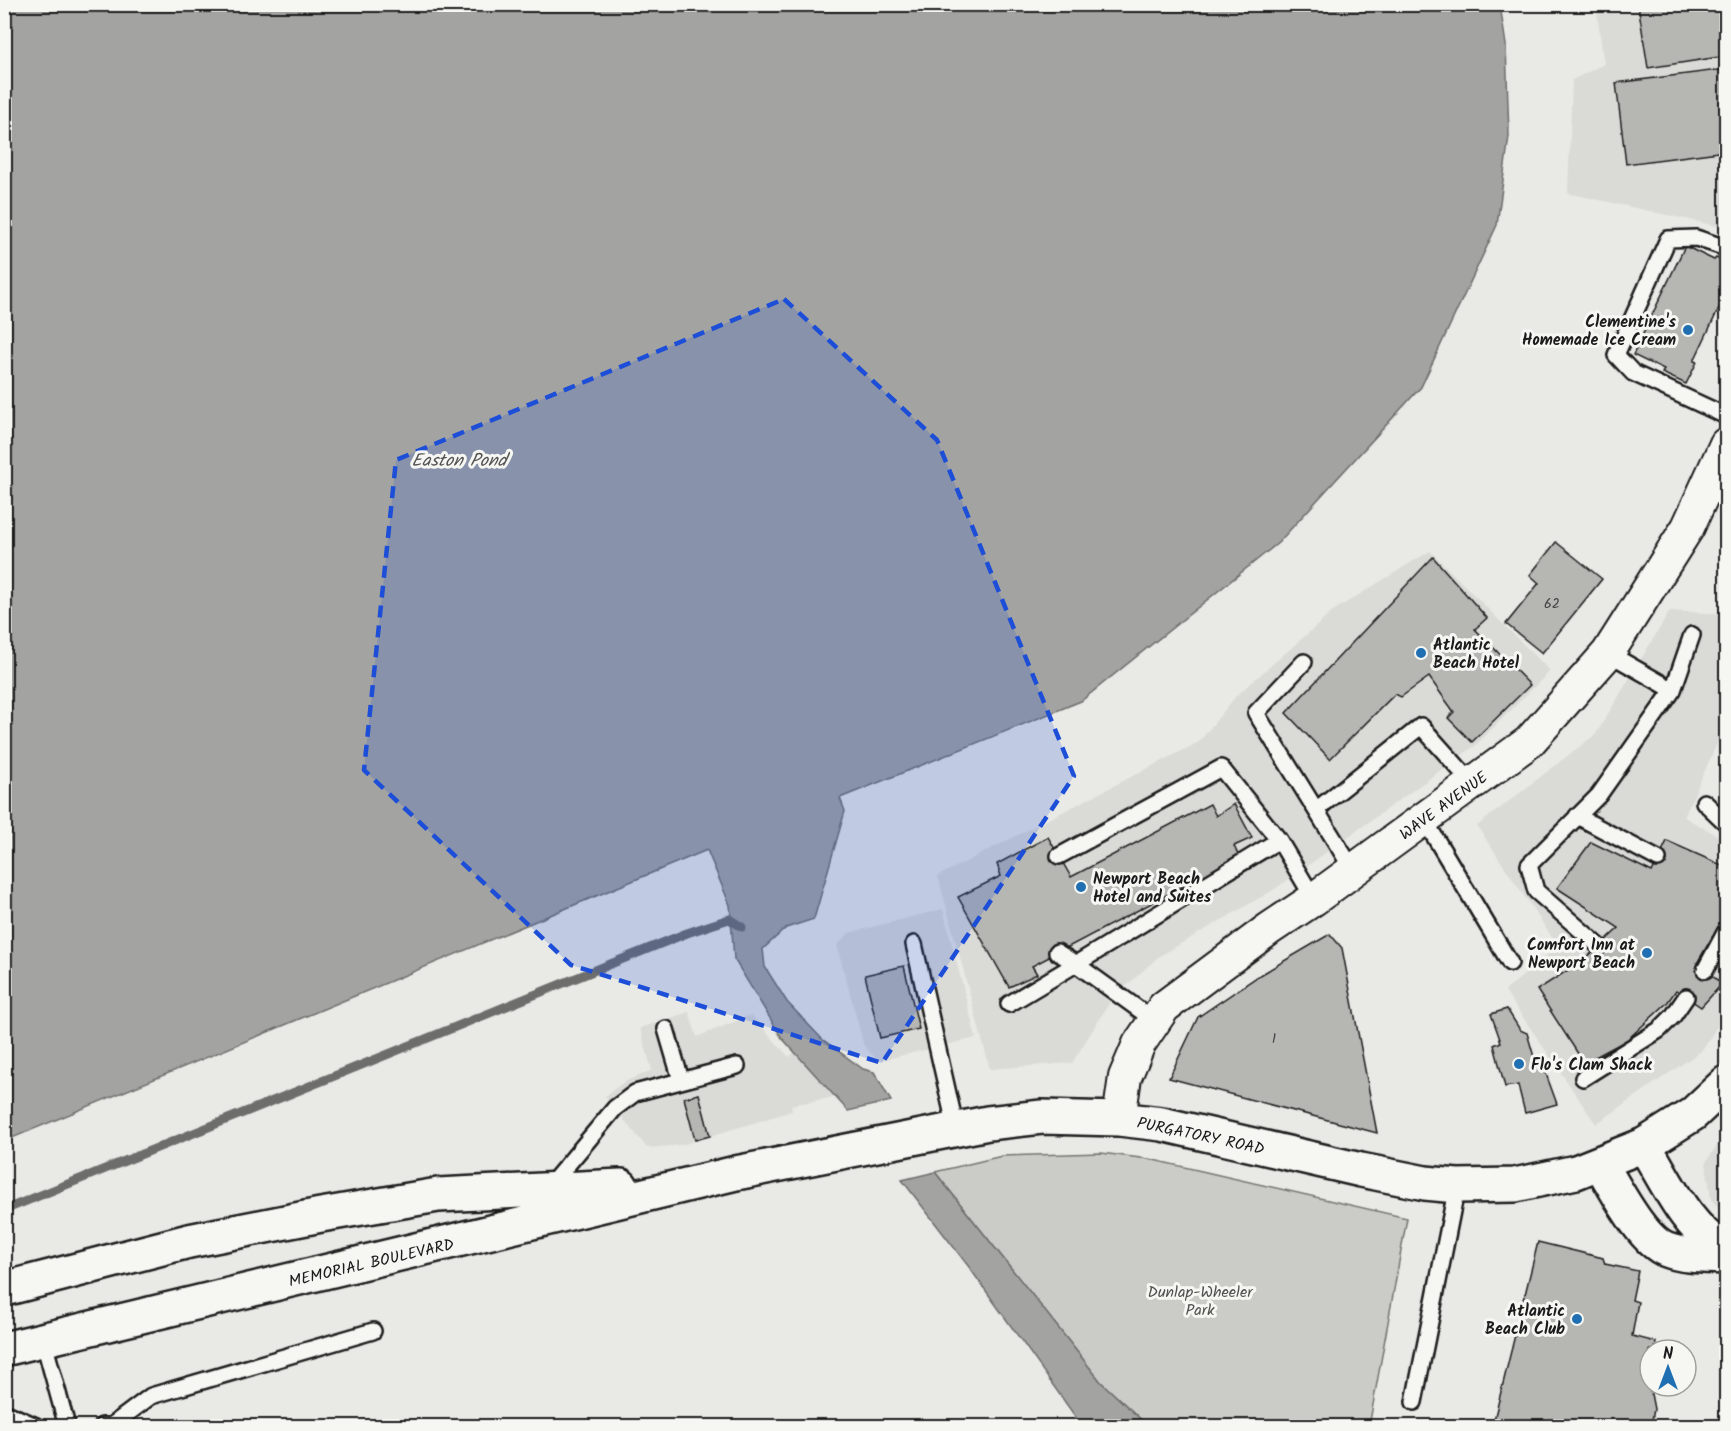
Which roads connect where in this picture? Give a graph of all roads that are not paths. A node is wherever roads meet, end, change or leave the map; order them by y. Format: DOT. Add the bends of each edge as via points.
graph roads {
  1 [pos="1726,248"];
  2 [pos="1726,416"];
  3 [pos="1726,444"];
  4 [pos="1692,635"];
  5 [pos="1608,653"];
  6 [pos="1304,662"];
  7 [pos="1673,690"];
  8 [pos="1472,783"];
  9 [pos="1704,802"];
  10 [pos="1316,810"];
  11 [pos="1577,816"];
  12 [pos="1424,819"];
  13 [pos="1726,823"];
  14 [pos="1279,840"];
  15 [pos="1059,856"];
  16 [pos="1659,859"];
  17 [pos="1353,870"];
  18 [pos="1314,899"];
  19 [pos="1726,932"];
  20 [pos="914,944"];
  21 [pos="1599,946"];
  22 [pos="1057,952"];
  23 [pos="1510,963"];
  24 [pos="1076,964"];
  25 [pos="1705,970"];
  26 [pos="1686,997"];
  27 [pos="1009,1004"];
  28 [pos="1155,1021"];
  29 [pos="666,1029"];
  30 [pos="737,1066"];
  31 [pos="1583,1078"];
  32 [pos="681,1080"];
  33 [pos="1726,1083"];
  34 [pos="1119,1119"];
  35 [pos="956,1129"];
  36 [pos="1644,1145"];
  37 [pos="831,1155"];
  38 [pos="1600,1163"];
  39 [pos="736,1173"];
  40 [pos="1457,1186"];
  41 [pos="546,1190"];
  42 [pos="1726,1250"];
  43 [pos="1726,1257"];
  44 [pos="4,1290"];
  45 [pos="373,1331"];
  46 [pos="43,1339"];
  47 [pos="4,1349"];
  48 [pos="1414,1402"];
  49 [pos="4,1412"];
  50 [pos="36,1426"];
  51 [pos="67,1426"];
  52 [pos="102,1426"];
  1 -- 2 [label="lane" via="1696,238 1668,239 1616,355 1633,373"];
  3 -- 5 [label="street, WAVE AVENUE" via="1688,527"];
  4 -- 7 [label="lane"];
  5 -- 7 [label="lane"];
  5 -- 8 [label="street, WAVE AVENUE" via="1529,742"];
  6 -- 10 [label="lane" via="1256,713"];
  7 -- 11 [label="lane" via="1599,795"];
  8 -- 10 [label="lane" via="1421,726"];
  8 -- 12 [label="street, WAVE AVENUE"];
  9 -- 13 [label="lane"];
  10 -- 17 [label="lane"];
  11 -- 16 [label="lane"];
  11 -- 21 [label="lane" via="1529,865 1536,891"];
  12 -- 17 [label="street, WAVE AVENUE"];
  12 -- 23 [label="lane"];
  14 -- 15 [label="lane" via="1221,768"];
  14 -- 18 [label="lane"];
  14 -- 24 [label="lane"];
  17 -- 18 [label="street, WAVE AVENUE"];
  18 -- 28 [label="street, WAVE AVENUE" via="1164,1007"];
  19 -- 25 [label="lane"];
  20 -- 35 [label="lane"];
  22 -- 24 [label="lane"];
  24 -- 27 [label="lane"];
  24 -- 28 [label="lane"];
  26 -- 31 [label="lane" via="1668,1011 1659,1030"];
  28 -- 34 [label="street, WAVE AVENUE" via="1125,1077"];
  29 -- 32 [label="lane"];
  30 -- 32 [label="lane"];
  32 -- 41 [label="lane" via="635,1093 615,1108"];
  33 -- 36 [label="main road, PURGATORY ROAD" via="1693,1114"];
  34 -- 35 [label="main road, PURGATORY ROAD" via="1042,1117"];
  34 -- 40 [label="main road, PURGATORY ROAD"];
  35 -- 37 [label="main road, PURGATORY ROAD"];
  36 -- 38 [label="main road, PURGATORY ROAD"];
  36 -- 42 [label="main road" via="1696,1227"];
  37 -- 39 [label="main road, MEMORIAL BOULEVARD"];
  38 -- 40 [label="main road, PURGATORY ROAD" via="1515,1185"];
  38 -- 43 [label="main road" via="1642,1230 1666,1250"];
  39 -- 41 [label="main road, MEMORIAL BOULEVARD" via="645,1185"];
  39 -- 46 [label="main road, MEMORIAL BOULEVARD"];
  40 -- 48 [label="lane"];
  41 -- 44 [label="main road, MEMORIAL BOULEVARD" via="438,1195 321,1215 189,1240"];
  45 -- 52 [label="lane" via="151,1396 111,1426"];
  46 -- 47 [label="main road, MEMORIAL BOULEVARD"];
  46 -- 51 [label="lane"];
  49 -- 50 [label="lane"];
}
